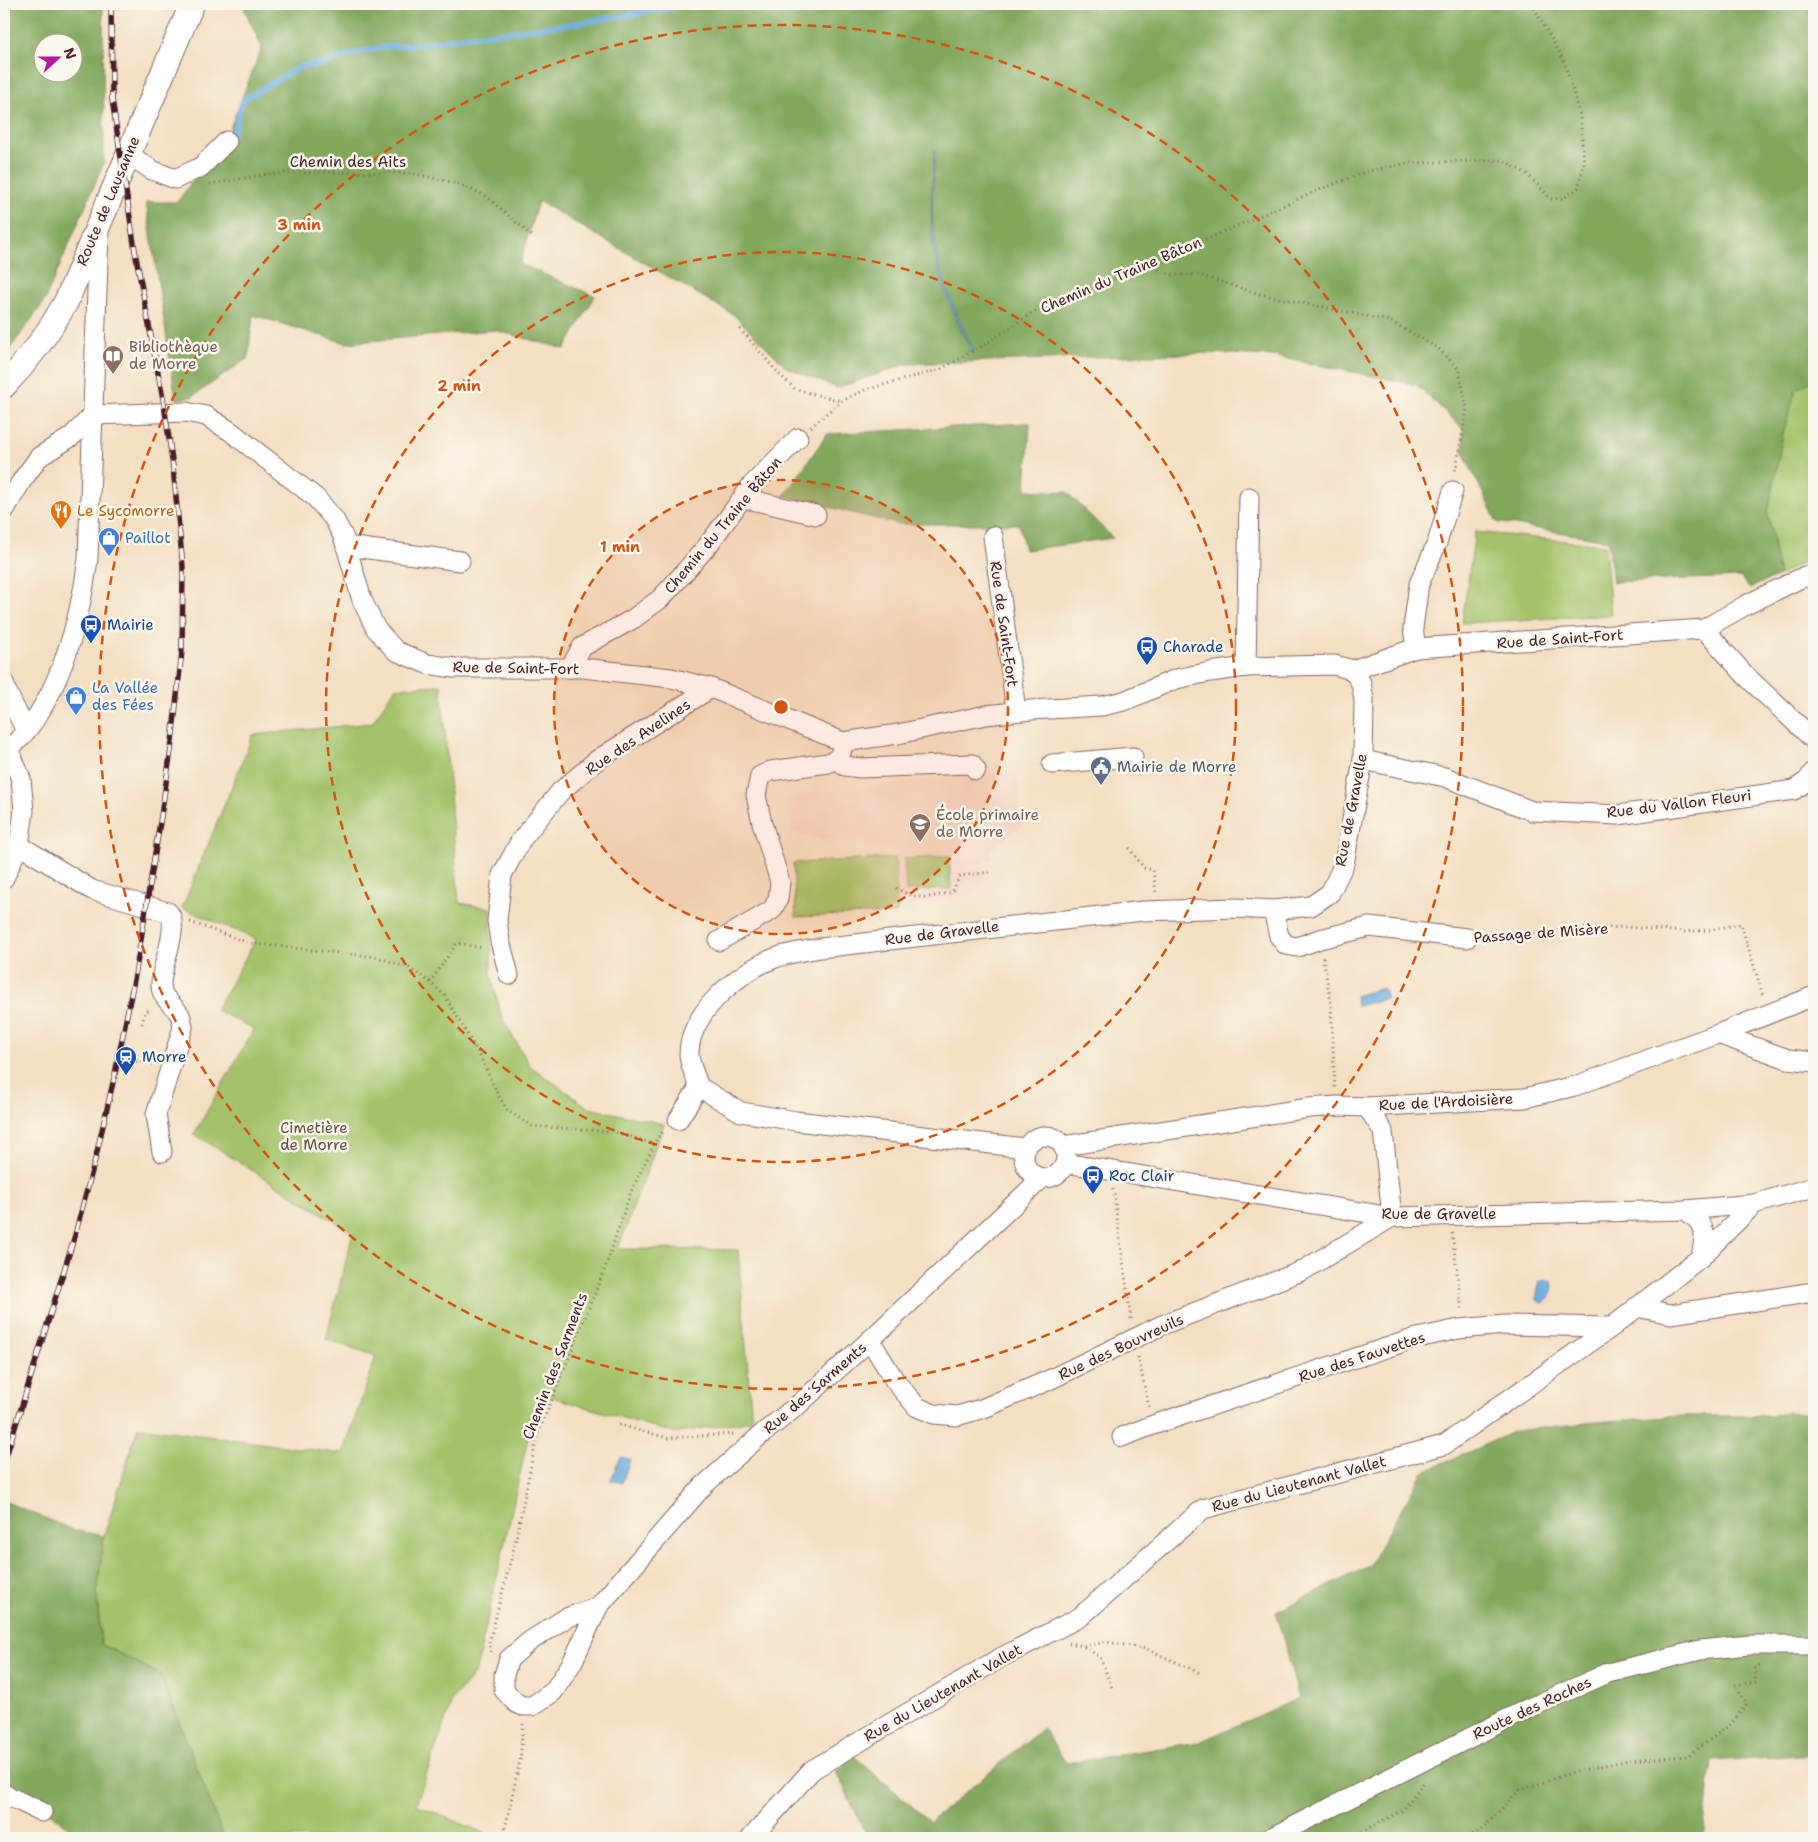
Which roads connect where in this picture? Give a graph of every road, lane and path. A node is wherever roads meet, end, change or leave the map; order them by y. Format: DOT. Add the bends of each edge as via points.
graph roads {
  1 [pos="192,4"];
  2 [pos="1532,4"];
  3 [pos="227,141"];
  4 [pos="128,154"];
  5 [pos="207,184"];
  6 [pos="99,224"];
  7 [pos="533,237"];
  8 [pos="1150,264"];
  9 [pos="740,329"];
  10 [pos="4,386"];
  11 [pos="841,401"];
  12 [pos="93,415"];
  13 [pos="798,438"];
  14 [pos="1453,491"];
  15 [pos="1249,496"];
  16 [pos="743,498"];
  17 [pos="4,511"];
  18 [pos="816,514"];
  19 [pos="993,536"];
  20 [pos="346,546"];
  21 [pos="460,561"];
  22 [pos="1814,580"];
  23 [pos="1704,630"];
  24 [pos="1416,648"];
  25 [pos="1246,667"];
  26 [pos="570,668"];
  27 [pos="1353,670"];
  28 [pos="4,688"];
  29 [pos="711,688"];
  30 [pos="1016,712"];
  31 [pos="26,731"];
  32 [pos="1814,740"];
  33 [pos="6,751"];
  34 [pos="840,751"];
  35 [pos="1133,757"];
  36 [pos="1363,760"];
  37 [pos="1052,764"];
  38 [pos="976,770"];
  39 [pos="1814,772"];
  40 [pos="19,845"];
  41 [pos="1129,848"];
  42 [pos="990,872"];
  43 [pos="4,878"];
  44 [pos="896,888"];
  45 [pos="1156,896"];
  46 [pos="1273,910"];
  47 [pos="172,916"];
  48 [pos="1466,938"];
  49 [pos="1320,939"];
  50 [pos="719,941"];
  51 [pos="503,952"];
  52 [pos="509,975"];
  53 [pos="430,982"];
  54 [pos="1814,996"];
  55 [pos="145,1012"];
  56 [pos="1769,1015"];
  57 [pos="142,1024"];
  58 [pos="1718,1034"];
  59 [pos="136,1061"];
  60 [pos="1814,1062"];
  61 [pos="152,1064"];
  62 [pos="1334,1074"];
  63 [pos="699,1087"];
  64 [pos="1367,1107"];
  65 [pos="678,1120"];
  66 [pos="162,1152"];
  67 [pos="1025,1155"];
  68 [pos="1064,1155"];
  69 [pos="1111,1170"];
  70 [pos="1042,1178"];
  71 [pos="1814,1187"];
  72 [pos="1754,1204"];
  73 [pos="1685,1210"];
  74 [pos="1450,1216"];
  75 [pos="1392,1217"];
  76 [pos="1701,1257"];
  77 [pos="1814,1292"];
  78 [pos="1636,1307"];
  79 [pos="1612,1327"];
  80 [pos="1465,1329"];
  81 [pos="1134,1339"];
  82 [pos="870,1340"];
  83 [pos="618,1425"];
  84 [pos="1153,1425"];
  85 [pos="763,1433"];
  86 [pos="1122,1437"];
  87 [pos="598,1607"];
  88 [pos="1041,1637"];
  89 [pos="1814,1645"];
  90 [pos="1083,1646"];
  91 [pos="492,1659"];
  92 [pos="1763,1664"];
  93 [pos="1202,1674"];
  94 [pos="1112,1688"];
  95 [pos="516,1703"];
  96 [pos="1442,1752"];
  97 [pos="4,1794"];
  98 [pos="42,1812"];
  99 [pos="503,1838"];
  100 [pos="751,1838"];
  101 [pos="1270,1838"];
  102 [pos="1354,1838"];
  103 [pos="1463,1838"];
  1 -- 4 [label="main road, Route de Lausanne"];
  2 -- 8 [label="path, Chemin du Traine Bâton" via="1564,60 1580,114 1584,163 1578,188 1564,198 1551,199 1526,174 1503,160 1409,163 1347,178"];
  3 -- 4 [label="street" via="201,167 175,179 152,170"];
  4 -- 6 [label="main road, Route de Lausanne"];
  5 -- 7 [label="path, Chemin des Aits" via="268,174 410,173 456,183 486,196"];
  6 -- 10 [label="main road, Route de Lausanne" via="52,328"];
  6 -- 12 [label="street"];
  8 -- 11 [label="path, Chemin du Traine Bâton" via="1032,313 941,369 864,390"];
  8 -- 14 [label="path" via="1173,275 1199,275 1260,294 1390,321 1438,348 1459,370 1468,409"];
  9 -- 11 [label="path" via="795,389"];
  11 -- 13 [label="path, Chemin du Traine Bâton"];
  12 -- 17 [label="street" via="71,437 39,457"];
  12 -- 20 [label="street, Rue de Saint-Fort" via="186,412 206,416 316,498 334,519"];
  12 -- 31 [label="street" via="88,559 81,604 64,661 48,697"];
  13 -- 16 [label="street, Chemin du Traine Bâton"];
  14 -- 24 [label="street" via="1437,543 1419,584 1413,628"];
  15 -- 25 [label="street"];
  16 -- 18 [label="street"];
  16 -- 26 [label="street, Chemin du Traine Bâton" via="709,544 660,599 633,619 582,647"];
  19 -- 30 [label="street, Rue de Saint-Fort"];
  20 -- 21 [label="street"];
  20 -- 26 [label="street, Rue de Saint-Fort" via="362,600 376,629 396,651 427,664 454,668"];
  22 -- 23 [label="street" via="1805,576"];
  23 -- 24 [label="street, Rue de Saint-Fort"];
  23 -- 32 [label="street" via="1746,676"];
  24 -- 27 [label="street, Rue de Saint-Fort"];
  25 -- 27 [label="street" via="1334,665"];
  25 -- 30 [label="street" via="1176,679 1102,706"];
  26 -- 29 [label="street, Rue de Saint-Fort" via="672,678"];
  27 -- 36 [label="street, Rue de Gravelle" via="1361,683 1364,700"];
  28 -- 31 [label="street"];
  29 -- 34 [label="street, Rue de Saint-Fort"];
  29 -- 51 [label="street, Rue des Avelines" via="597,760 560,792 522,840 502,875 497,920"];
  30 -- 34 [label="street" via="986,715 898,734"];
  31 -- 33 [label="street"];
  33 -- 40 [label="street" via="22,779 24,811"];
  34 -- 38 [label="street, Rue de Saint-Fort" via="845,766 972,764"];
  34 -- 50 [label="street" via="828,763 771,770 760,776 756,795 780,882 778,899 772,910"];
  35 -- 37 [label="street"];
  36 -- 39 [label="street, Rue du Vallon Fleuri" via="1445,777 1532,811 1618,815 1794,790"];
  36 -- 46 [label="street, Rue de Gravelle" via="1344,864 1330,893 1311,906"];
  40 -- 43 [label="street"];
  40 -- 47 [label="street" via="92,890 168,912"];
  41 -- 45 [label="path" via="1144,868 1153,870"];
  42 -- 44 [label="path" via="960,876 952,892 926,899 910,896"];
  46 -- 49 [label="street, Passage de Misère" via="1279,936 1286,945 1297,947"];
  46 -- 63 [label="street, Rue de Gravelle" via="1165,909 1118,913 820,948 775,958 744,972 709,1006 694,1028 689,1055"];
  47 -- 53 [label="path" via="249,943 378,957 410,968"];
  47 -- 66 [label="street" via="173,926 160,984 165,999 180,1015 184,1027 156,1114"];
  48 -- 49 [label="street, Passage de Misère" via="1369,927"];
  48 -- 56 [label="path, Passage de Misère" via="1493,939 1564,929 1626,927 1683,932 1741,924"];
  49 -- 62 [label="path" via="1331,1003"];
  51 -- 52 [label="street, Rue des Avelines"];
  51 -- 53 [label="path" via="458,943"];
  53 -- 91 [label="path, Chemin des Sarments" via="445,996 508,1111 532,1126 615,1132 654,1144 630,1194 605,1268 537,1436 514,1548 489,1643"];
  54 -- 56 [label="street, Rue de l'Ardoisière"];
  55 -- 57 [label="path"];
  56 -- 58 [label="street, Rue de l'Ardoisière"];
  58 -- 60 [label="street" via="1788,1059"];
  58 -- 64 [label="street, Rue de l'Ardoisière" via="1575,1086 1524,1098"];
  59 -- 61 [label="path"];
  63 -- 65 [label="street"];
  63 -- 67 [label="street" via="741,1112 974,1143"];
  64 -- 68 [label="street, Rue de l'Ardoisière" via="1309,1108"];
  64 -- 75 [label="street" via="1383,1131"];
  67 -- 68 [label="street" via="1029,1143 1040,1136 1053,1138"];
  67 -- 70 [label="street" via="1030,1172"];
  68 -- 69 [label="street, Rue de Gravelle"];
  68 -- 70 [label="street" via="1059,1173"];
  69 -- 75 [label="street, Rue de Gravelle"];
  69 -- 81 [label="path"];
  70 -- 82 [label="street, Rue des Sarments"];
  71 -- 72 [label="street, Rue de Gravelle"];
  72 -- 73 [label="street, Rue de Gravelle"];
  72 -- 76 [label="street, Rue du Lieutenant Vallet"];
  73 -- 74 [label="street, Rue de Gravelle"];
  73 -- 76 [label="street" via="1699,1220 1704,1229"];
  74 -- 75 [label="street, Rue de Gravelle"];
  74 -- 80 [label="path"];
  75 -- 81 [label="street, Rue des Bouvreuils" via="1302,1271"];
  76 -- 78 [label="street, Rue du Lieutenant Vallet"];
  77 -- 78 [label="street" via="1671,1314"];
  78 -- 79 [label="street, Rue du Lieutenant Vallet"];
  79 -- 80 [label="street, Rue des Fauvettes" via="1505,1325"];
  79 -- 88 [label="street, Rue du Lieutenant Vallet" via="1444,1445 1203,1509 1080,1616"];
  80 -- 84 [label="street, Rue des Fauvettes" via="1413,1339"];
  81 -- 82 [label="street, Rue des Bouvreuils" via="1049,1380 957,1416 934,1414 917,1407 909,1400"];
  81 -- 84 [label="path"];
  82 -- 85 [label="street, Rue des Sarments"];
  83 -- 85 [label="path" via="668,1438"];
  84 -- 86 [label="street, Rue des Fauvettes"];
  85 -- 87 [label="street, Rue des Sarments" via="703,1486"];
  87 -- 95 [label="street, Rue des Sarments" via="572,1663 552,1692 532,1706"];
  87 -- 95 [label="street" via="566,1618 509,1659 504,1674 504,1690"];
  88 -- 90 [label="path"];
  88 -- 100 [label="street, Rue du Lieutenant Vallet" via="812,1770"];
  89 -- 96 [label="street, Route des Roches" via="1749,1645 1700,1650 1608,1673"];
  90 -- 93 [label="path" via="1106,1642 1147,1649"];
  90 -- 94 [label="path" via="1100,1657"];
  92 -- 103 [label="path" via="1754,1667 1756,1682 1735,1685 1747,1704 1731,1724 1688,1756 1629,1760 1577,1771 1520,1790 1479,1832"];
  95 -- 99 [label="path" via="523,1735"];
  96 -- 101 [label="street, Route des Roches"];
  96 -- 102 [label="path" via="1420,1790 1403,1810"];
  97 -- 98 [label="street"];
}
